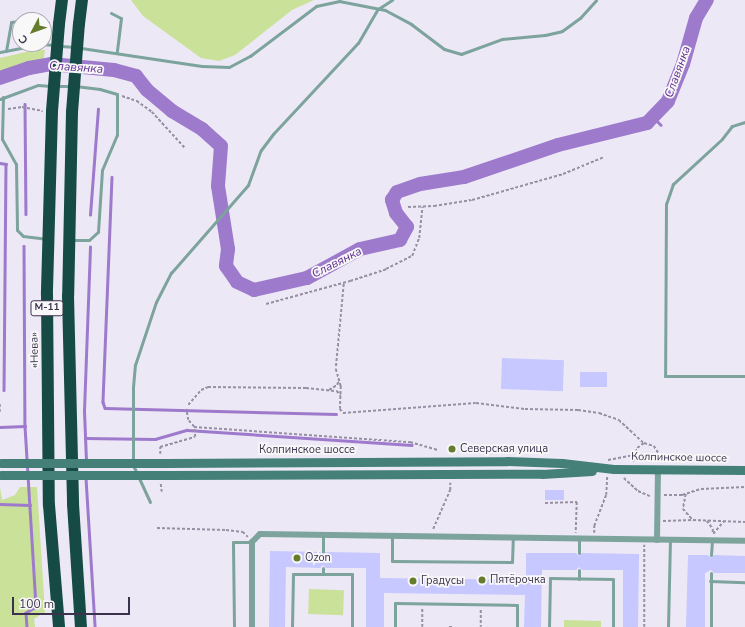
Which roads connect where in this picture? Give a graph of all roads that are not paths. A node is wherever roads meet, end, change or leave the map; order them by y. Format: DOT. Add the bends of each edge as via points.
graph roads {
  1 [pos="62,0"];
  2 [pos="82,0"];
  3 [pos="392,0"];
  4 [pos="596,0"];
  5 [pos="378,9"];
  6 [pos="111,13"];
  7 [pos="12,22"];
  8 [pos="6,51"];
  9 [pos="0,52"];
  10 [pos="117,52"];
  11 [pos="2,98"];
  12 [pos="745,122"];
  13 [pos="49,239"];
  14 [pos="70,240"];
  15 [pos="745,376"];
  16 [pos="0,463"];
  17 [pos="658,470"];
  18 [pos="745,470"];
  19 [pos="610,472"];
  20 [pos="0,475"];
  21 [pos="150,502"];
  22 [pos="323,536"];
  23 [pos="392,536"];
  24 [pos="712,537"];
  25 [pos="513,538"];
  26 [pos="578,539"];
  27 [pos="657,540"];
  28 [pos="670,540"];
  29 [pos="745,540"];
  30 [pos="252,542"];
  31 [pos="323,552"];
  32 [pos="579,553"];
  33 [pos="711,555"];
  34 [pos="323,568"];
  35 [pos="579,570"];
  36 [pos="711,573"];
  37 [pos="323,574"];
  38 [pos="579,579"];
  39 [pos="710,581"];
  40 [pos="745,582"];
  41 [pos="60,627"];
  42 [pos="81,627"];
  43 [pos="234,627"];
  44 [pos="252,627"];
  45 [pos="292,627"];
  46 [pos="352,627"];
  47 [pos="395,627"];
  48 [pos="517,627"];
  49 [pos="549,627"];
  50 [pos="613,627"];
  51 [pos="668,627"];
  52 [pos="711,627"];
  1 -- 13 [label="highway, «Нева» / М-11, bridge" via="53,24 47,111"];
  2 -- 14 [label="highway, М-11, bridge" via="72,112"];
  3 -- 5 [label="lane"];
  4 -- 5 [label="lane" via="580,18 562,31 502,39 461,54 444,49 411,24"];
  5 -- 10 [label="lane" via="339,1 316,6 250,56 229,67 202,66"];
  5 -- 21 [label="lane" via="358,43 261,150 248,184 171,273 151,315 135,364 133,465"];
  6 -- 10 [label="lane" via="121,18"];
  7 -- 8 [label="lane"];
  8 -- 9 [label="lane"];
  8 -- 10 [label="lane" via="41,44"];
  11 -- 13 [label="lane" via="2,139 16,164 17,230 23,236"];
  11 -- 14 [label="lane" via="38,85 100,89 117,94 117,135 102,170 98,232 89,240"];
  12 -- 15 [label="lane" via="732,126 722,139 673,184 666,204 665,376"];
  13 -- 41 [label="highway, «Нева» / М-11" via="49,505"];
  14 -- 42 [label="highway, М-11" via="68,296 72,482"];
  16 -- 19 [label="main road, Колпинское шоссе, bridge" via="507,461 562,463"];
  17 -- 18 [label="main road, Колпинское шоссе"];
  17 -- 19 [label="main road, Колпинское шоссе"];
  17 -- 27 [label="street"];
  19 -- 20 [label="main road, Колпинское шоссе, bridge"];
  22 -- 23 [label="street"];
  22 -- 30 [label="street" via="260,534"];
  22 -- 31 [label="lane"];
  23 -- 25 [label="street"];
  23 -- 25 [label="lane" via="392,561 512,562"];
  24 -- 28 [label="street"];
  24 -- 29 [label="street"];
  24 -- 33 [label="lane"];
  25 -- 26 [label="street"];
  26 -- 27 [label="street"];
  26 -- 32 [label="lane"];
  27 -- 28 [label="street"];
  28 -- 51 [label="lane"];
  30 -- 43 [label="lane" via="233,542"];
  30 -- 44 [label="street"];
  34 -- 37 [label="lane"];
  35 -- 38 [label="lane"];
  36 -- 39 [label="lane"];
  37 -- 45 [label="lane" via="293,574"];
  37 -- 46 [label="lane" via="352,574"];
  38 -- 49 [label="lane" via="550,578"];
  38 -- 50 [label="lane" via="613,579"];
  39 -- 40 [label="lane"];
  39 -- 52 [label="lane"];
  47 -- 48 [label="lane" via="395,603 517,605"];
}
